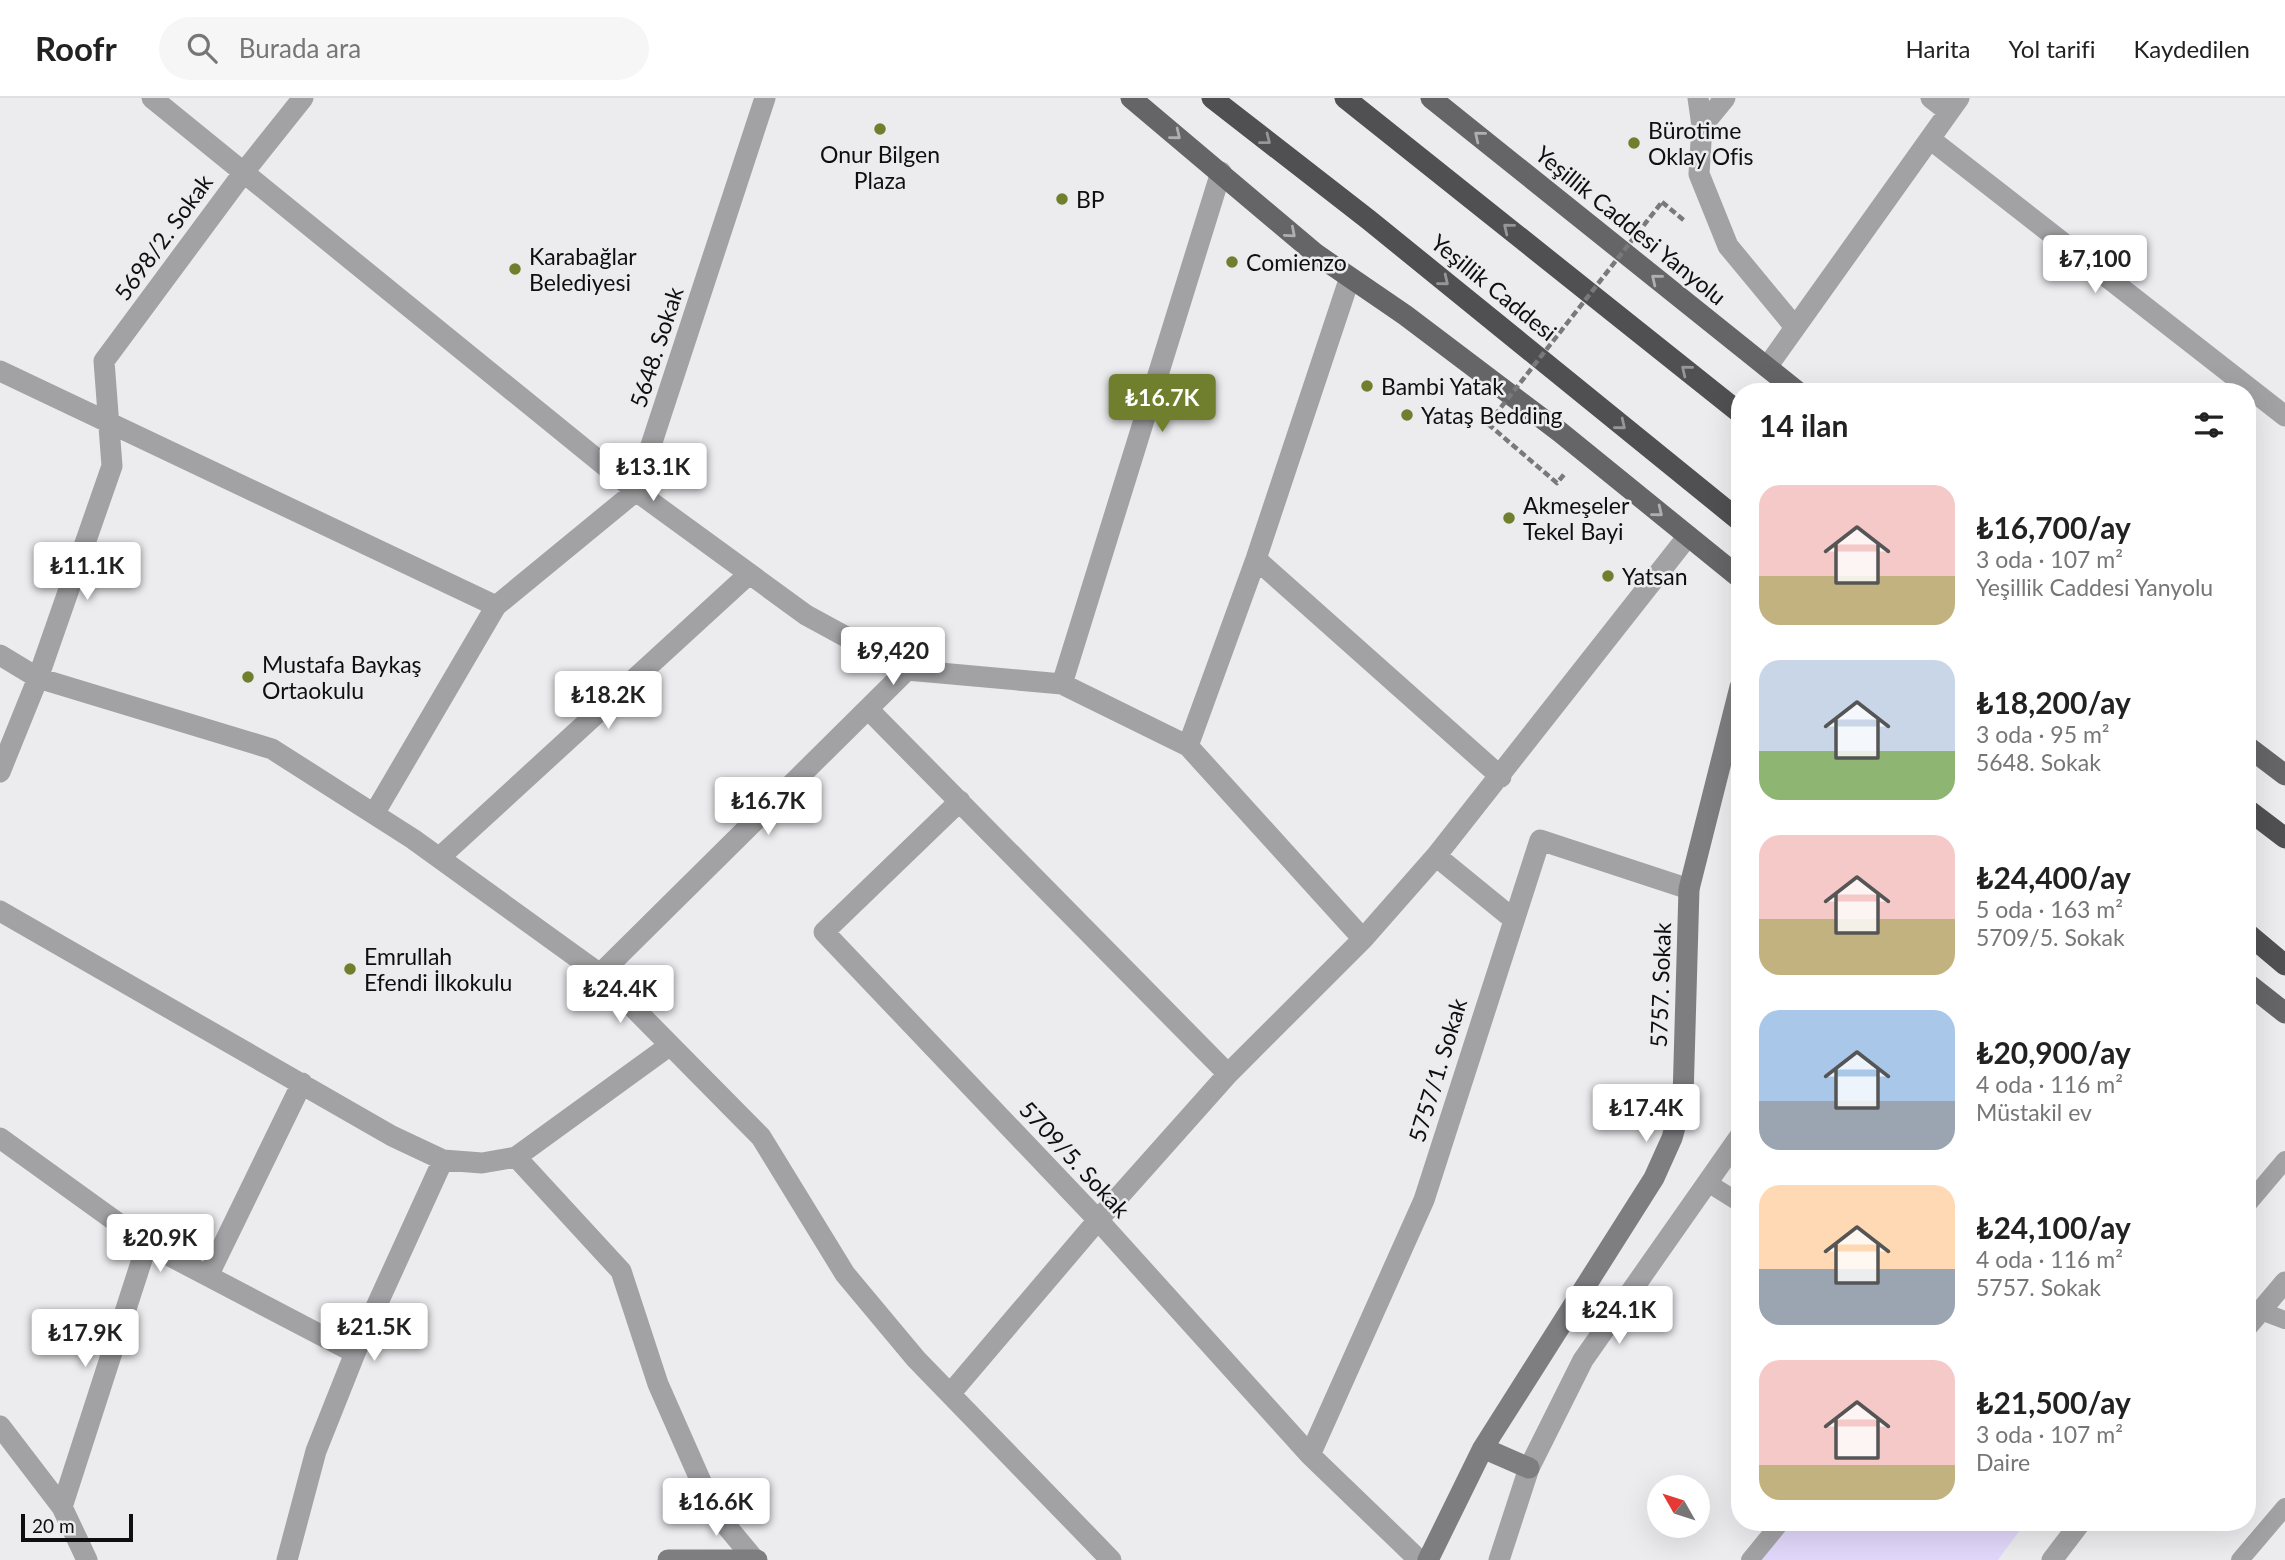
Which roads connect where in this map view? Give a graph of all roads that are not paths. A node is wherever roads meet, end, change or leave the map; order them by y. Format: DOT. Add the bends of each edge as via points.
graph roads {
  1 [pos="152,98"];
  2 [pos="303,98"];
  3 [pos="765,98"];
  4 [pos="1131,98"];
  5 [pos="1212,98"];
  6 [pos="1345,98"];
  7 [pos="1431,98"];
  8 [pos="1698,98"];
  9 [pos="1725,98"];
  10 [pos="1931,98"];
  11 [pos="1954,105"];
  12 [pos="1702,126"];
  13 [pos="1930,139"];
  14 [pos="244,172"];
  15 [pos="1221,172"];
  16 [pos="1349,280"];
  17 [pos="1796,327"];
  18 [pos="1767,367"];
  19 [pos="0,371"];
  20 [pos="1787,383"];
  21 [pos="2243,383"];
  22 [pos="2256,393"];
  23 [pos="1731,406"];
  24 [pos="2285,416"];
  25 [pos="108,422"];
  26 [pos="636,491"];
  27 [pos="1731,514"];
  28 [pos="1688,536"];
  29 [pos="1256,559"];
  30 [pos="1731,571"];
  31 [pos="749,574"];
  32 [pos="496,606"];
  33 [pos="0,655"];
  34 [pos="907,670"];
  35 [pos="38,678"];
  36 [pos="1062,684"];
  37 [pos="868,709"];
  38 [pos="1731,723"];
  39 [pos="1188,746"];
  40 [pos="2256,753"];
  41 [pos="0,772"];
  42 [pos="2285,775"];
  43 [pos="1501,777"];
  44 [pos="960,801"];
  45 [pos="374,814"];
  46 [pos="2256,816"];
  47 [pos="2285,838"];
  48 [pos="1436,856"];
  49 [pos="440,857"];
  50 [pos="1689,889"];
  51 [pos="0,911"];
  52 [pos="1512,919"];
  53 [pos="1363,939"];
  54 [pos="2256,941"];
  55 [pos="2285,965"];
  56 [pos="600,974"];
  57 [pos="2256,990"];
  58 [pos="2285,1013"];
  59 [pos="669,1046"];
  60 [pos="1228,1074"];
  61 [pos="302,1083"];
  62 [pos="0,1138"];
  63 [pos="1731,1149"];
  64 [pos="516,1157"];
  65 [pos="443,1160"];
  66 [pos="2285,1160"];
  67 [pos="1708,1183"];
  68 [pos="2256,1194"];
  69 [pos="1731,1197"];
  70 [pos="1098,1220"];
  71 [pos="147,1244"];
  72 [pos="208,1276"];
  73 [pos="2285,1282"];
  74 [pos="2256,1317"];
  75 [pos="2256,1319"];
  76 [pos="2285,1320"];
  77 [pos="355,1353"];
  78 [pos="950,1394"];
  79 [pos="0,1426"];
  80 [pos="1483,1448"];
  81 [pos="1310,1455"];
  82 [pos="1529,1468"];
  83 [pos="62,1507"];
  84 [pos="2285,1507"];
  85 [pos="1774,1531"];
  86 [pos="2074,1531"];
  87 [pos="755,1559"];
  88 [pos="87,1560"];
  89 [pos="287,1560"];
  90 [pos="668,1560"];
  91 [pos="1111,1560"];
  92 [pos="1419,1560"];
  93 [pos="1428,1560"];
  94 [pos="1499,1560"];
  95 [pos="1750,1560"];
  96 [pos="2052,1560"];
  97 [pos="2240,1560"];
  1 -- 14 [label="street"];
  2 -- 14 [label="street, 5698/2. Sokak"];
  3 -- 26 [label="street, 5648. Sokak"];
  4 -- 15 [label="main road, one-way"];
  5 -- 27 [label="highway, Yeşillik Caddesi, one-way"];
  23 -- 6 [label="highway, one-way"];
  18 -- 7 [label="main road, Yeşillik Caddesi Yanyolu, one-way"];
  8 -- 12 [label="street"];
  9 -- 12 [label="street"];
  10 -- 11 [label="street"];
  11 -- 13 [label="street"];
  12 -- 17 [label="street" via="1699,174 1728,246"];
  13 -- 17 [label="street"];
  13 -- 21 [label="street"];
  14 -- 25 [label="street, 5698/2. Sokak" via="104,361"];
  14 -- 26 [label="street"];
  15 -- 16 [label="main road, one-way"];
  15 -- 36 [label="street"];
  16 -- 28 [label="main road, one-way" via="1427,331"];
  16 -- 29 [label="street"];
  17 -- 18 [label="street"];
  18 -- 20 [label="main road, Yeşillik Caddesi Yanyolu"];
  19 -- 25 [label="street"];
  22 -- 24 [label="street"];
  25 -- 32 [label="street"];
  25 -- 35 [label="street, 5698/2. Sokak" via="112,466"];
  26 -- 31 [label="street"];
  26 -- 32 [label="street"];
  28 -- 30 [label="main road"];
  28 -- 43 [label="street"];
  29 -- 39 [label="street"];
  29 -- 43 [label="street"];
  31 -- 34 [label="street" via="806,615"];
  31 -- 49 [label="street"];
  32 -- 45 [label="street"];
  33 -- 35 [label="street"];
  34 -- 36 [label="street"];
  34 -- 37 [label="street"];
  35 -- 41 [label="street, 5698/2. Sokak"];
  35 -- 45 [label="street" via="272,749"];
  36 -- 39 [label="street"];
  37 -- 44 [label="street"];
  37 -- 56 [label="street"];
  38 -- 50 [label="main road, 5757. Sokak"];
  39 -- 53 [label="street"];
  40 -- 42 [label="main road"];
  43 -- 48 [label="street"];
  44 -- 60 [label="street"];
  44 -- 70 [label="street, 5709/5. Sokak" via="824,932"];
  45 -- 49 [label="street"];
  46 -- 47 [label="highway"];
  48 -- 52 [label="street"];
  48 -- 53 [label="street"];
  49 -- 56 [label="street"];
  50 -- 52 [label="street, 5757/1. Sokak" via="1540,841"];
  50 -- 80 [label="main road, 5757. Sokak" via="1683,1098 1672,1138 1654,1178"];
  51 -- 61 [label="street"];
  52 -- 81 [label="street, 5757/1. Sokak" via="1424,1200"];
  53 -- 60 [label="street"];
  54 -- 55 [label="highway"];
  56 -- 59 [label="street"];
  57 -- 58 [label="main road"];
  59 -- 64 [label="street"];
  59 -- 78 [label="street" via="761,1137 845,1274"];
  60 -- 70 [label="street"];
  61 -- 65 [label="street"];
  61 -- 72 [label="street"];
  62 -- 71 [label="street"];
  63 -- 67 [label="street"];
  64 -- 65 [label="street" via="482,1163"];
  64 -- 87 [label="street" via="621,1271 658,1384 714,1511"];
  65 -- 77 [label="street"];
  66 -- 68 [label="lane"];
  67 -- 69 [label="lane"];
  67 -- 82 [label="street" via="1583,1360"];
  70 -- 78 [label="street"];
  70 -- 81 [label="street, 5709/5. Sokak"];
  71 -- 72 [label="street"];
  71 -- 83 [label="street"];
  72 -- 77 [label="street"];
  73 -- 74 [label="street"];
  75 -- 76 [label="lane"];
  77 -- 89 [label="street" via="316,1451"];
  78 -- 91 [label="street"];
  79 -- 83 [label="street"];
  80 -- 82 [label="main road"];
  80 -- 93 [label="main road, 5757. Sokak"];
  81 -- 92 [label="street, 5709/5. Sokak"];
  82 -- 94 [label="street"];
  83 -- 88 [label="street"];
  84 -- 97 [label="lane"];
  85 -- 95 [label="lane"];
  86 -- 96 [label="street"];
  87 -- 90 [label="main road"];
}
